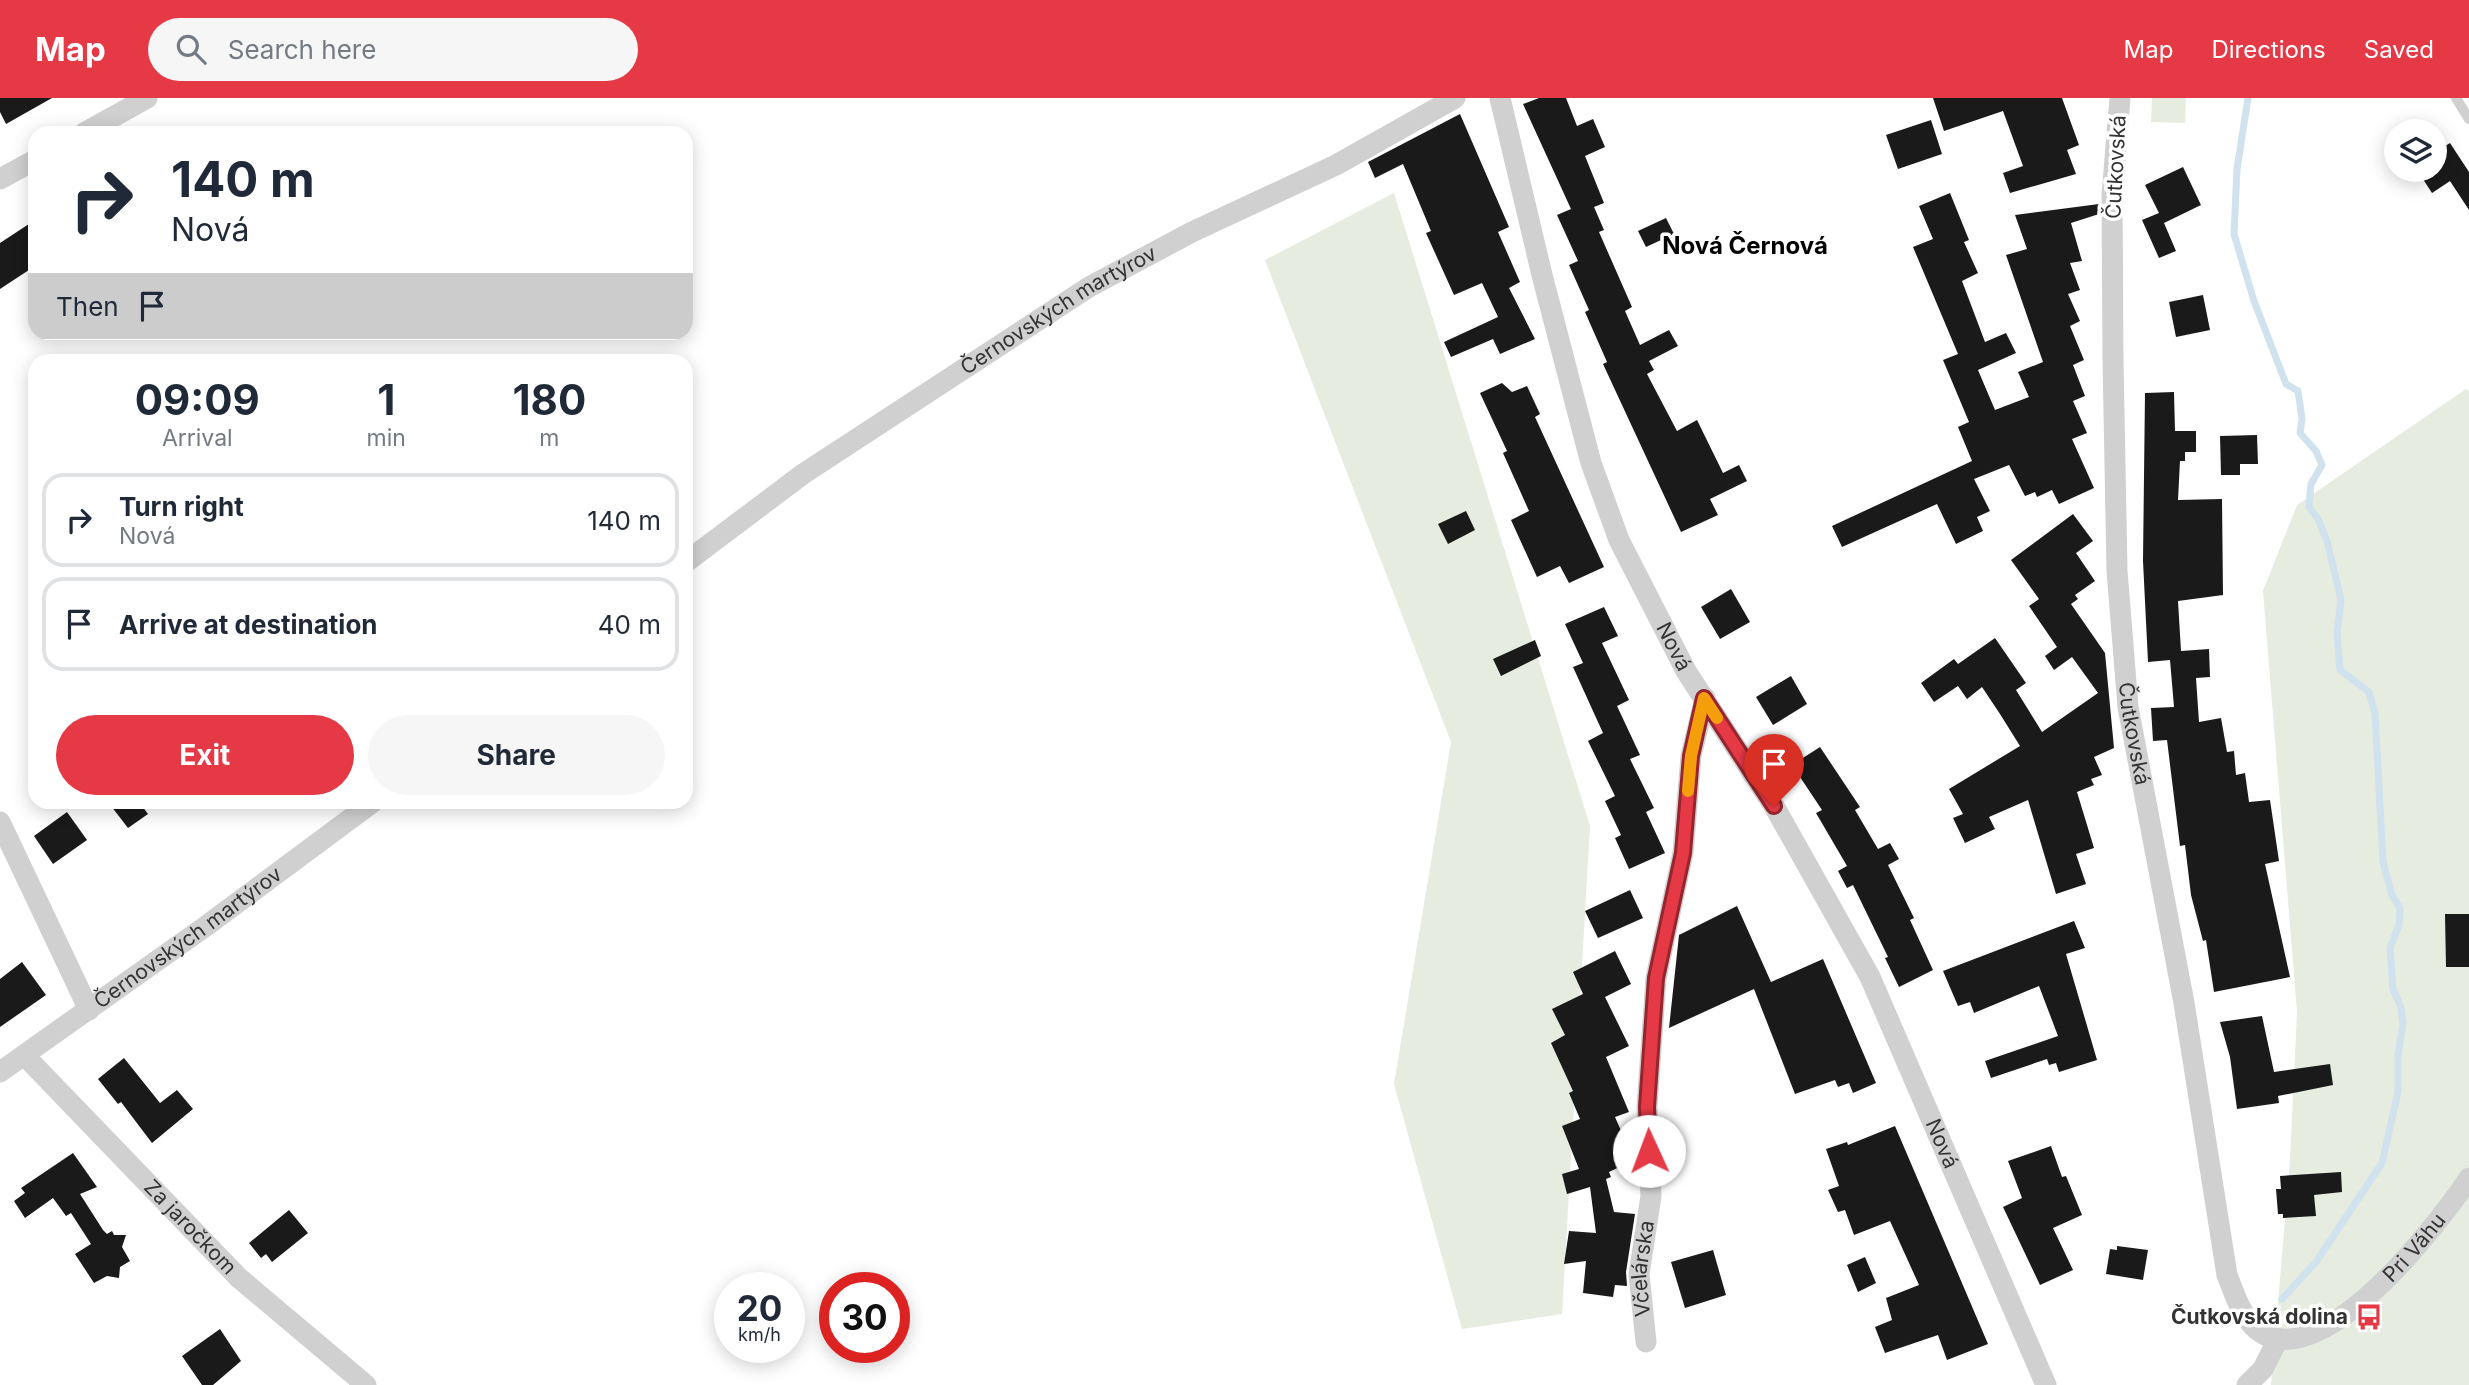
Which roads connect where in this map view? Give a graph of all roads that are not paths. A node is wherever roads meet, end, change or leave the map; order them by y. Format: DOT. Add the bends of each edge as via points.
graph roads {
  1 [pos="147,98"];
  2 [pos="1455,98"];
  3 [pos="1500,98"];
  4 [pos="2120,98"];
  5 [pos="2456,98"];
  6 [pos="2469,119"];
  7 [pos="97,126"];
  8 [pos="28,164"];
  9 [pos="0,180"];
  10 [pos="693,557"];
  11 [pos="1704,698"];
  12 [pos="363,809"];
  13 [pos="0,822"];
  14 [pos="89,1010"];
  15 [pos="25,1056"];
  16 [pos="0,1072"];
  17 [pos="2469,1178"];
  18 [pos="2278,1339"];
  19 [pos="1646,1342"];
  20 [pos="366,1385"];
  21 [pos="2046,1385"];
  22 [pos="2248,1385"];
  1 -- 7 [label="street"];
  2 -- 10 [label="street, Černovských martýrov" via="1336,165 1192,232 1089,288 803,474"];
  3 -- 11 [label="street, Nová" via="1591,463 1619,540"];
  4 -- 18 [label="street, Čutkovská" via="2112,195 2113,359 2118,571 2128,707 2184,1003 2227,1275 2254,1327"];
  5 -- 6 [label="lane"];
  8 -- 9 [label="street"];
  11 -- 19 [label="street, Včelárska" via="1691,756 1683,853 1656,978 1647,1107 1651,1196 1639,1274"];
  11 -- 21 [label="street, Nová" via="1774,806 1870,977"];
  12 -- 14 [label="street, Černovských martýrov"];
  13 -- 14 [label="street"];
  14 -- 15 [label="street, Černovských martýrov"];
  15 -- 16 [label="street, Černovských martýrov"];
  15 -- 20 [label="street, Za jaročkom" via="239,1278"];
  17 -- 18 [label="street, Pri Váhu" via="2426,1235 2351,1310 2306,1336"];
  18 -- 22 [label="street" via="2263,1369"];
}
